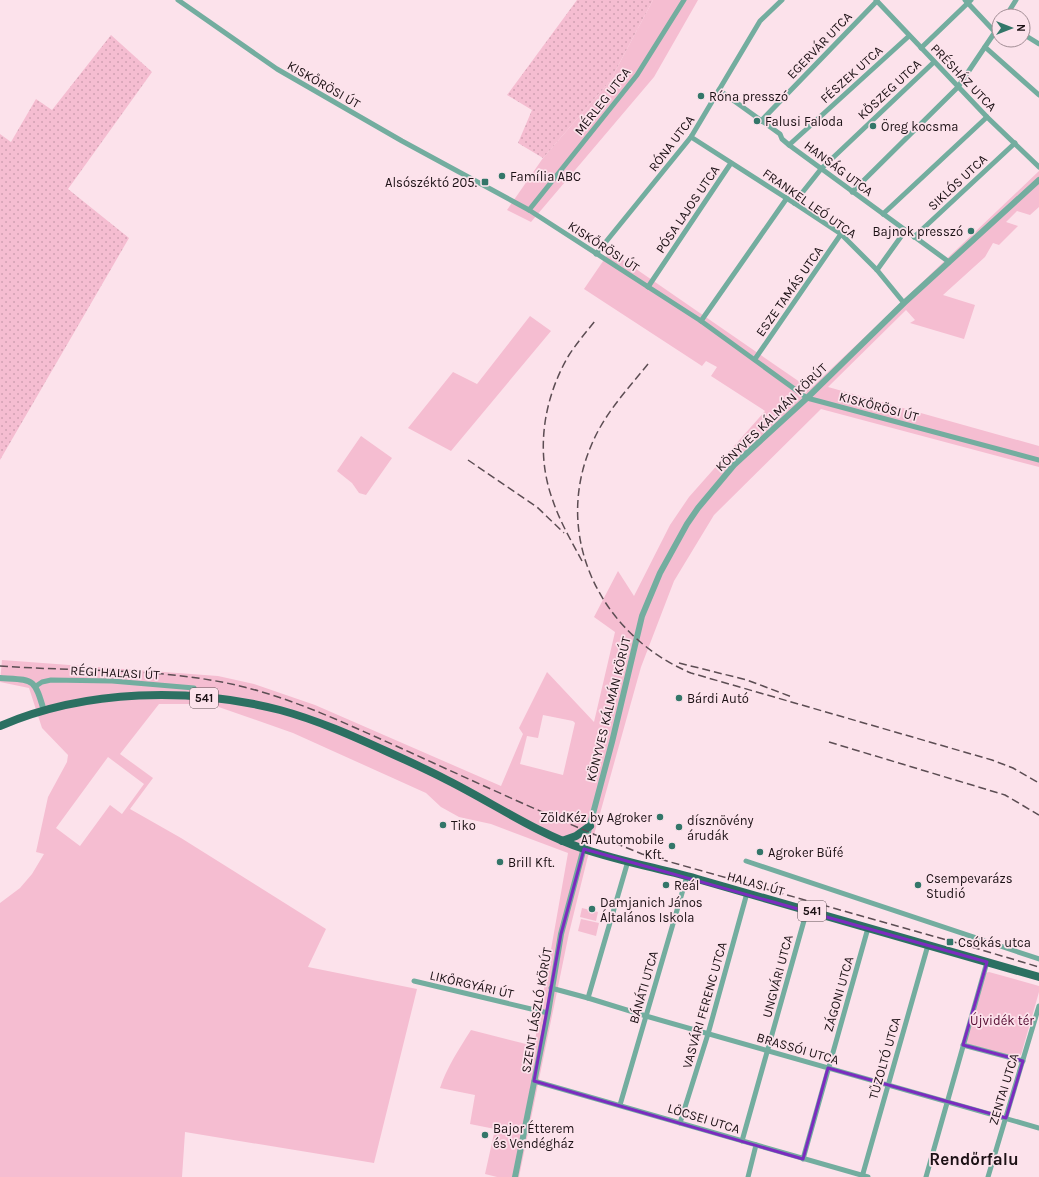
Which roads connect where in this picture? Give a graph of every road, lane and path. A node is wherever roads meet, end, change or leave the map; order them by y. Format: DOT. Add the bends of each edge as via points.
graph roads {
  1 [pos="178,0"];
  2 [pos="684,0"];
  3 [pos="782,0"];
  4 [pos="876,0"];
  5 [pos="968,1"];
  6 [pos="991,27"];
  7 [pos="909,36"];
  8 [pos="991,38"];
  9 [pos="985,47"];
  10 [pos="921,48"];
  11 [pos="934,62"];
  12 [pos="958,88"];
  13 [pos="719,90"];
  14 [pos="1039,95"];
  15 [pos="987,117"];
  16 [pos="761,121"];
  17 [pos="691,137"];
  18 [pos="1015,143"];
  19 [pos="789,145"];
  20 [pos="731,164"];
  21 [pos="1039,167"];
  22 [pos="821,169"];
  23 [pos="1039,180"];
  24 [pos="852,192"];
  25 [pos="787,198"];
  26 [pos="794,202"];
  27 [pos="529,210"];
  28 [pos="883,214"];
  29 [pos="905,231"];
  30 [pos="841,234"];
  31 [pos="914,237"];
  32 [pos="596,254"];
  33 [pos="949,262"];
  34 [pos="877,270"];
  35 [pos="648,287"];
  36 [pos="904,303"];
  37 [pos="701,321"];
  38 [pos="755,359"];
  39 [pos="807,398"];
  40 [pos="1039,460"];
  41 [pos="0,678"];
  42 [pos="36,686"];
  43 [pos="194,688"];
  44 [pos="44,711"];
  45 [pos="0,726"];
  46 [pos="590,826"];
  47 [pos="562,841"];
  48 [pos="584,849"];
  49 [pos="628,861"];
  50 [pos="746,862"];
  51 [pos="687,876"];
  52 [pos="747,893"];
  53 [pos="807,910"];
  54 [pos="868,928"];
  55 [pos="928,945"];
  56 [pos="1039,959"];
  57 [pos="987,962"];
  58 [pos="1039,977"];
  59 [pos="414,981"];
  60 [pos="551,988"];
  61 [pos="588,998"];
  62 [pos="1039,1006"];
  63 [pos="548,1013"];
  64 [pos="646,1016"];
  65 [pos="708,1034"];
  66 [pos="963,1045"];
  67 [pos="768,1051"];
  68 [pos="1023,1061"];
  69 [pos="828,1068"];
  70 [pos="534,1081"];
  71 [pos="887,1085"];
  72 [pos="947,1101"];
  73 [pos="620,1105"];
  74 [pos="1006,1118"];
  75 [pos="680,1123"];
  76 [pos="1039,1128"];
  77 [pos="742,1141"];
  78 [pos="756,1145"];
  79 [pos="803,1159"];
  80 [pos="864,1176"];
  81 [pos="515,1177"];
  82 [pos="748,1177"];
  83 [pos="926,1177"];
  84 [pos="988,1177"];
  1 -- 27 [label="street, KISKŐRÖSI ÚT" via="277,69 402,142"];
  2 -- 27 [label="street, MÉRLEG UTCA" via="637,75"];
  3 -- 13 [label="street, RÓNA UTCA" via="760,22"];
  4 -- 7 [label="street, PRÉSHÁZ UTCA"];
  4 -- 16 [label="street, EGERVÁR UTCA"];
  5 -- 6 [label="street"];
  5 -- 10 [label="street"];
  7 -- 10 [label="street, PRÉSHÁZ UTCA"];
  7 -- 19 [label="street, FÉSZEK UTCA"];
  8 -- 9 [label="street"];
  9 -- 12 [label="street"];
  9 -- 14 [label="street"];
  10 -- 11 [label="street, PRÉSHÁZ UTCA"];
  11 -- 12 [label="street, PRÉSHÁZ UTCA"];
  11 -- 22 [label="street, KŐSZEG UTCA"];
  12 -- 15 [label="street, PRÉSHÁZ UTCA"];
  12 -- 24 [label="street"];
  13 -- 16 [label="street, HANSÁG UTCA"];
  13 -- 17 [label="street, RÓNA UTCA"];
  15 -- 18 [label="street, PRÉSHÁZ UTCA"];
  15 -- 28 [label="street"];
  16 -- 19 [label="street, HANSÁG UTCA" via="780,134"];
  17 -- 20 [label="street, FRANKEL LEÓ UTCA"];
  17 -- 32 [label="street, RÓNA UTCA"];
  18 -- 21 [label="street, PRÉSHÁZ UTCA"];
  18 -- 31 [label="street, SIKLÓS UTCA"];
  19 -- 22 [label="street, HANSÁG UTCA"];
  20 -- 25 [label="street, FRANKEL LEÓ UTCA"];
  20 -- 35 [label="street, PÓSA LAJOS UTCA"];
  22 -- 24 [label="street, HANSÁG UTCA"];
  22 -- 26 [label="street, KŐSZEG UTCA"];
  23 -- 33 [label="street, KÖNYVES KÁLMÁN KÖRÚT"];
  24 -- 28 [label="street, HANSÁG UTCA"];
  25 -- 26 [label="street, FRANKEL LEÓ UTCA"];
  25 -- 37 [label="street"];
  26 -- 30 [label="street, FRANKEL LEÓ UTCA"];
  27 -- 32 [label="street, KISKŐRÖSI ÚT"];
  28 -- 29 [label="street, HANSÁG UTCA"];
  29 -- 31 [label="street, HANSÁG UTCA"];
  29 -- 34 [label="street"];
  30 -- 34 [label="street, FRANKEL LEÓ UTCA"];
  30 -- 38 [label="street, ESZE TAMÁS UTCA"];
  31 -- 33 [label="street, HANSÁG UTCA"];
  32 -- 35 [label="street, KISKŐRÖSI ÚT"];
  33 -- 36 [label="street, KÖNYVES KÁLMÁN KÖRÚT"];
  34 -- 36 [label="street, FRANKEL LEÓ UTCA"];
  35 -- 37 [label="street, KISKŐRÖSI ÚT"];
  36 -- 39 [label="street, KÖNYVES KÁLMÁN KÖRÚT"];
  37 -- 38 [label="street, KISKŐRÖSI ÚT"];
  38 -- 39 [label="street, KISKŐRÖSI ÚT"];
  39 -- 40 [label="street, KISKŐRÖSI ÚT"];
  39 -- 46 [label="street, KÖNYVES KÁLMÁN KÖRÚT" via="734,465 714,488 687,524 660,572 642,616"];
  41 -- 42 [label="street" via="29,680"];
  42 -- 43 [label="street, RÉGI HALASI ÚT" via="51,680 112,681"];
  42 -- 44 [label="street"];
  44 -- 45 [label="main road, 541"];
  44 -- 47 [label="main road, HALASI ÚT / 541" via="79,702 161,695 225,700 275,709 359,738 446,779"];
  46 -- 47 [label="main road" via="576,836"];
  46 -- 48 [label="street, KÖNYVES KÁLMÁN KÖRÚT"];
  47 -- 48 [label="main road, HALASI ÚT / 541"];
  48 -- 49 [label="main road, HALASI ÚT / 541"];
  48 -- 60 [label="street, SZENT LÁSZLÓ KÖRÚT" via="561,934"];
  49 -- 51 [label="main road, HALASI ÚT / 541"];
  49 -- 61 [label="street"];
  50 -- 56 [label="street"];
  51 -- 52 [label="main road, HALASI ÚT / 541"];
  51 -- 64 [label="street, BÁNÁTI UTCA"];
  52 -- 53 [label="main road, HALASI ÚT / 541"];
  52 -- 65 [label="street, VASVÁRI FERENC UTCA"];
  53 -- 54 [label="main road, HALASI ÚT / 541"];
  53 -- 67 [label="street, UNGVÁRI UTCA"];
  54 -- 55 [label="main road, HALASI ÚT / 541"];
  54 -- 69 [label="street, ZÁGONI UTCA"];
  55 -- 57 [label="main road, HALASI ÚT / 541"];
  55 -- 71 [label="street, TŰZOLTÓ UTCA"];
  57 -- 58 [label="main road, HALASI ÚT / 541"];
  57 -- 66 [label="street"];
  59 -- 63 [label="street, LIKŐRGYÁRI ÚT"];
  60 -- 61 [label="street, BRASSÓI UTCA"];
  60 -- 63 [label="street, SZENT LÁSZLÓ KÖRÚT"];
  61 -- 64 [label="street, BRASSÓI UTCA"];
  62 -- 68 [label="street, ZENTAI UTCA"];
  63 -- 70 [label="street, SZENT LÁSZLÓ KÖRÚT"];
  64 -- 65 [label="street, BRASSÓI UTCA"];
  64 -- 73 [label="street, BÁNÁTI UTCA"];
  65 -- 67 [label="street, BRASSÓI UTCA"];
  65 -- 75 [label="street, VASVÁRI FERENC UTCA"];
  66 -- 68 [label="street"];
  66 -- 72 [label="street"];
  67 -- 69 [label="street, BRASSÓI UTCA"];
  67 -- 77 [label="street, UNGVÁRI UTCA"];
  68 -- 74 [label="street, ZENTAI UTCA"];
  69 -- 71 [label="street, BRASSÓI UTCA"];
  69 -- 79 [label="street, ZÁGONI UTCA"];
  70 -- 73 [label="street, LŐCSEI UTCA"];
  70 -- 81 [label="street, SZENT LÁSZLÓ KÖRÚT"];
  71 -- 72 [label="street, BRASSÓI UTCA"];
  71 -- 80 [label="street, TŰZOLTÓ UTCA"];
  72 -- 74 [label="street, BRASSÓI UTCA"];
  72 -- 83 [label="street"];
  73 -- 75 [label="street, LŐCSEI UTCA"];
  74 -- 76 [label="street, BRASSÓI UTCA"];
  74 -- 84 [label="street, ZENTAI UTCA"];
  75 -- 77 [label="street, LŐCSEI UTCA"];
  77 -- 78 [label="street, LŐCSEI UTCA"];
  78 -- 79 [label="street, LŐCSEI UTCA"];
  78 -- 82 [label="street"];
  79 -- 80 [label="street, LŐCSEI UTCA"];
}
